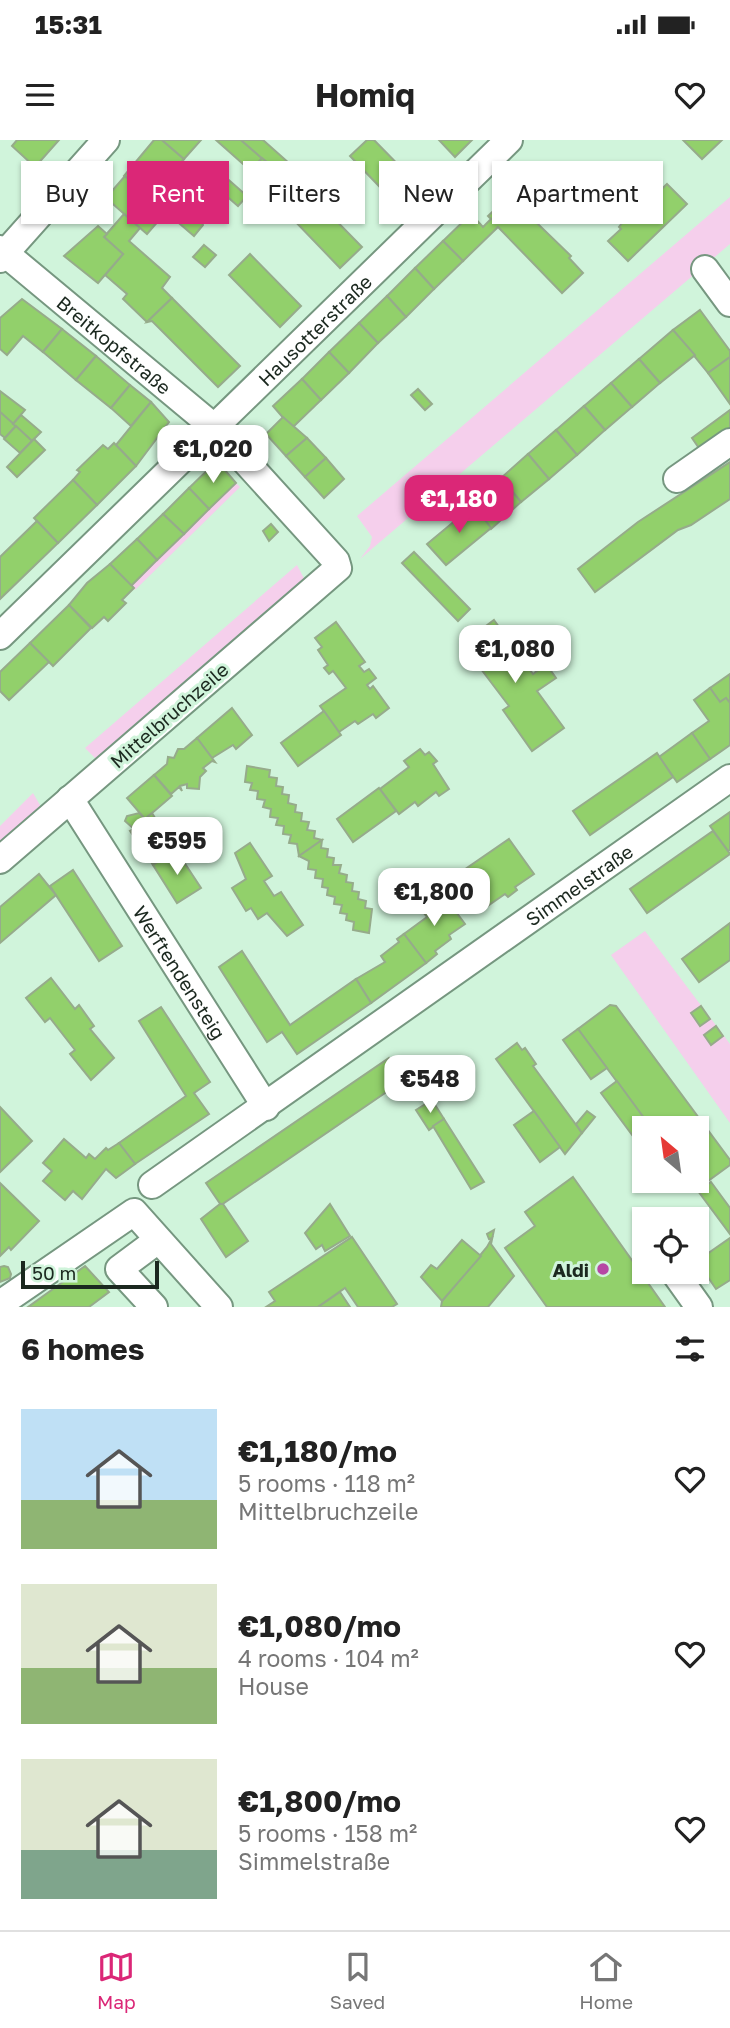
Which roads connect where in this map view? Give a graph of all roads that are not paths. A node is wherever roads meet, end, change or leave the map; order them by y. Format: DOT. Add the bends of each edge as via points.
graph roads {
  1 [pos="106,140"];
  2 [pos="509,140"];
  3 [pos="2,254"];
  4 [pos="705,269"];
  5 [pos="730,303"];
  6 [pos="215,428"];
  7 [pos="730,442"];
  8 [pos="677,479"];
  9 [pos="338,568"];
  10 [pos="0,636"];
  11 [pos="730,778"];
  12 [pos="71,799"];
  13 [pos="0,860"];
  14 [pos="266,1107"];
  15 [pos="152,1185"];
  16 [pos="158,1241"];
  17 [pos="683,1284"];
  18 [pos="0,1304"];
  19 [pos="154,1307"];
  20 [pos="219,1307"];
  21 [pos="699,1307"];
  1 -- 3 [label="street"];
  2 -- 6 [label="street, Hausotterstraße"];
  3 -- 6 [label="street, Breitkopfstraße"];
  4 -- 5 [label="street"];
  6 -- 9 [label="street, Breitkopfstraße"];
  6 -- 10 [label="street, Hausotterstraße"];
  7 -- 8 [label="street"];
  9 -- 12 [label="street, Mittelbruchzeile"];
  11 -- 14 [label="street, Simmelstraße"];
  12 -- 13 [label="street, Mittelbruchzeile"];
  12 -- 14 [label="street, Werftendensteig"];
  14 -- 15 [label="street, Simmelstraße"];
  16 -- 18 [label="street" via="134,1212"];
  16 -- 19 [label="street" via="119,1269"];
  16 -- 20 [label="street"];
  17 -- 21 [label="street"];
}
